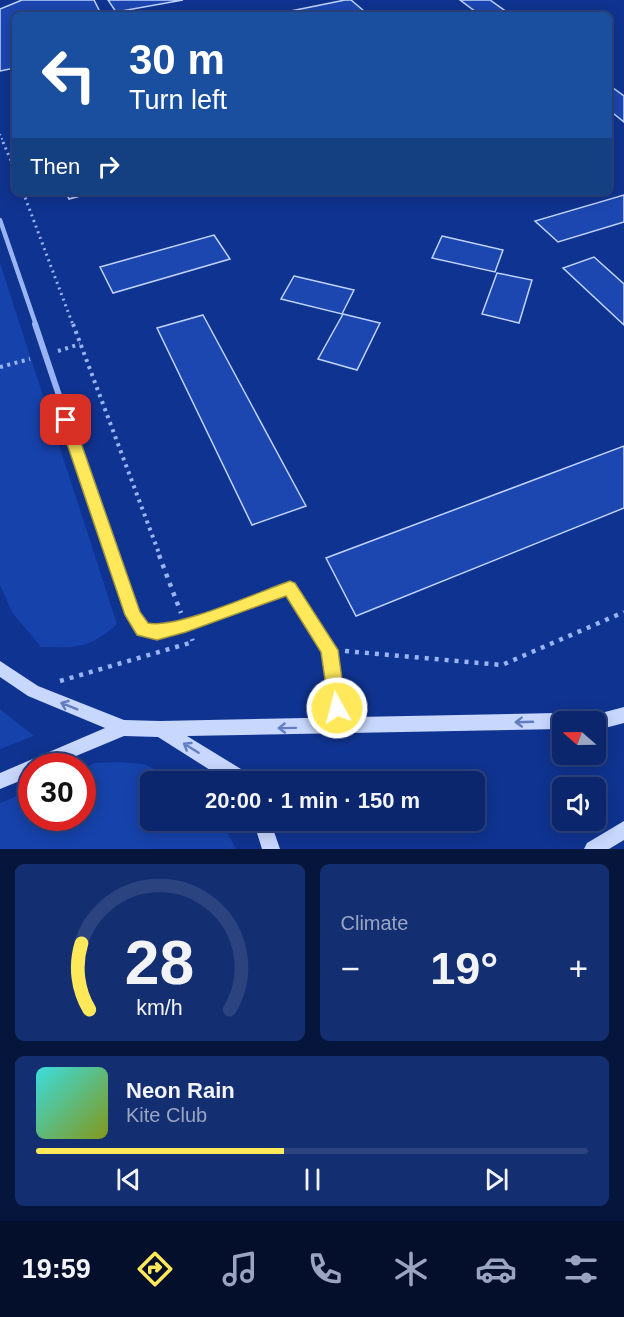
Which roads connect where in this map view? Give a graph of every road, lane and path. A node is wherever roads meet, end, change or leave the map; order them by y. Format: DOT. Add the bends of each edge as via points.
graph roads {
  1 [pos="0,134"];
  2 [pos="12,163"];
  3 [pos="24,195"];
  4 [pos="0,220"];
  5 [pos="80,344"];
  6 [pos="57,351"];
  7 [pos="30,359"];
  8 [pos="0,367"];
  9 [pos="624,612"];
  10 [pos="186,625"];
  11 [pos="330,650"];
  12 [pos="0,668"];
  13 [pos="58,682"];
  14 [pos="624,716"];
  15 [pos="339,727"];
  16 [pos="124,728"];
  17 [pos="160,729"];
  18 [pos="66,753"];
  19 [pos="228,771"];
  20 [pos="18,773"];
  21 [pos="0,781"];
  22 [pos="624,830"];
  23 [pos="265,831"];
  24 [pos="271,849"];
  25 [pos="593,849"];
  1 -- 2 [label="path"];
  3 -- 5 [label="path"];
  4 -- 10 [label="street" via="133,615 142,629 150,631"];
  5 -- 6 [label="path"];
  5 -- 10 [label="path"];
  7 -- 8 [label="path"];
  9 -- 11 [label="path" via="502,666"];
  10 -- 11 [label="street" via="290,588"];
  10 -- 13 [label="path" via="193,642"];
  11 -- 15 [label="street"];
  16 -- 12 [label="main road, one-way" via="33,691"];
  14 -- 15 [label="main road, one-way" via="605,720"];
  15 -- 17 [label="main road, one-way"];
  16 -- 17 [label="main road"];
  16 -- 18 [label="main road"];
  19 -- 17 [label="main road, one-way"];
  20 -- 21 [label="main road"];
  22 -- 25 [label="main road"];
  23 -- 24 [label="main road"];
}
